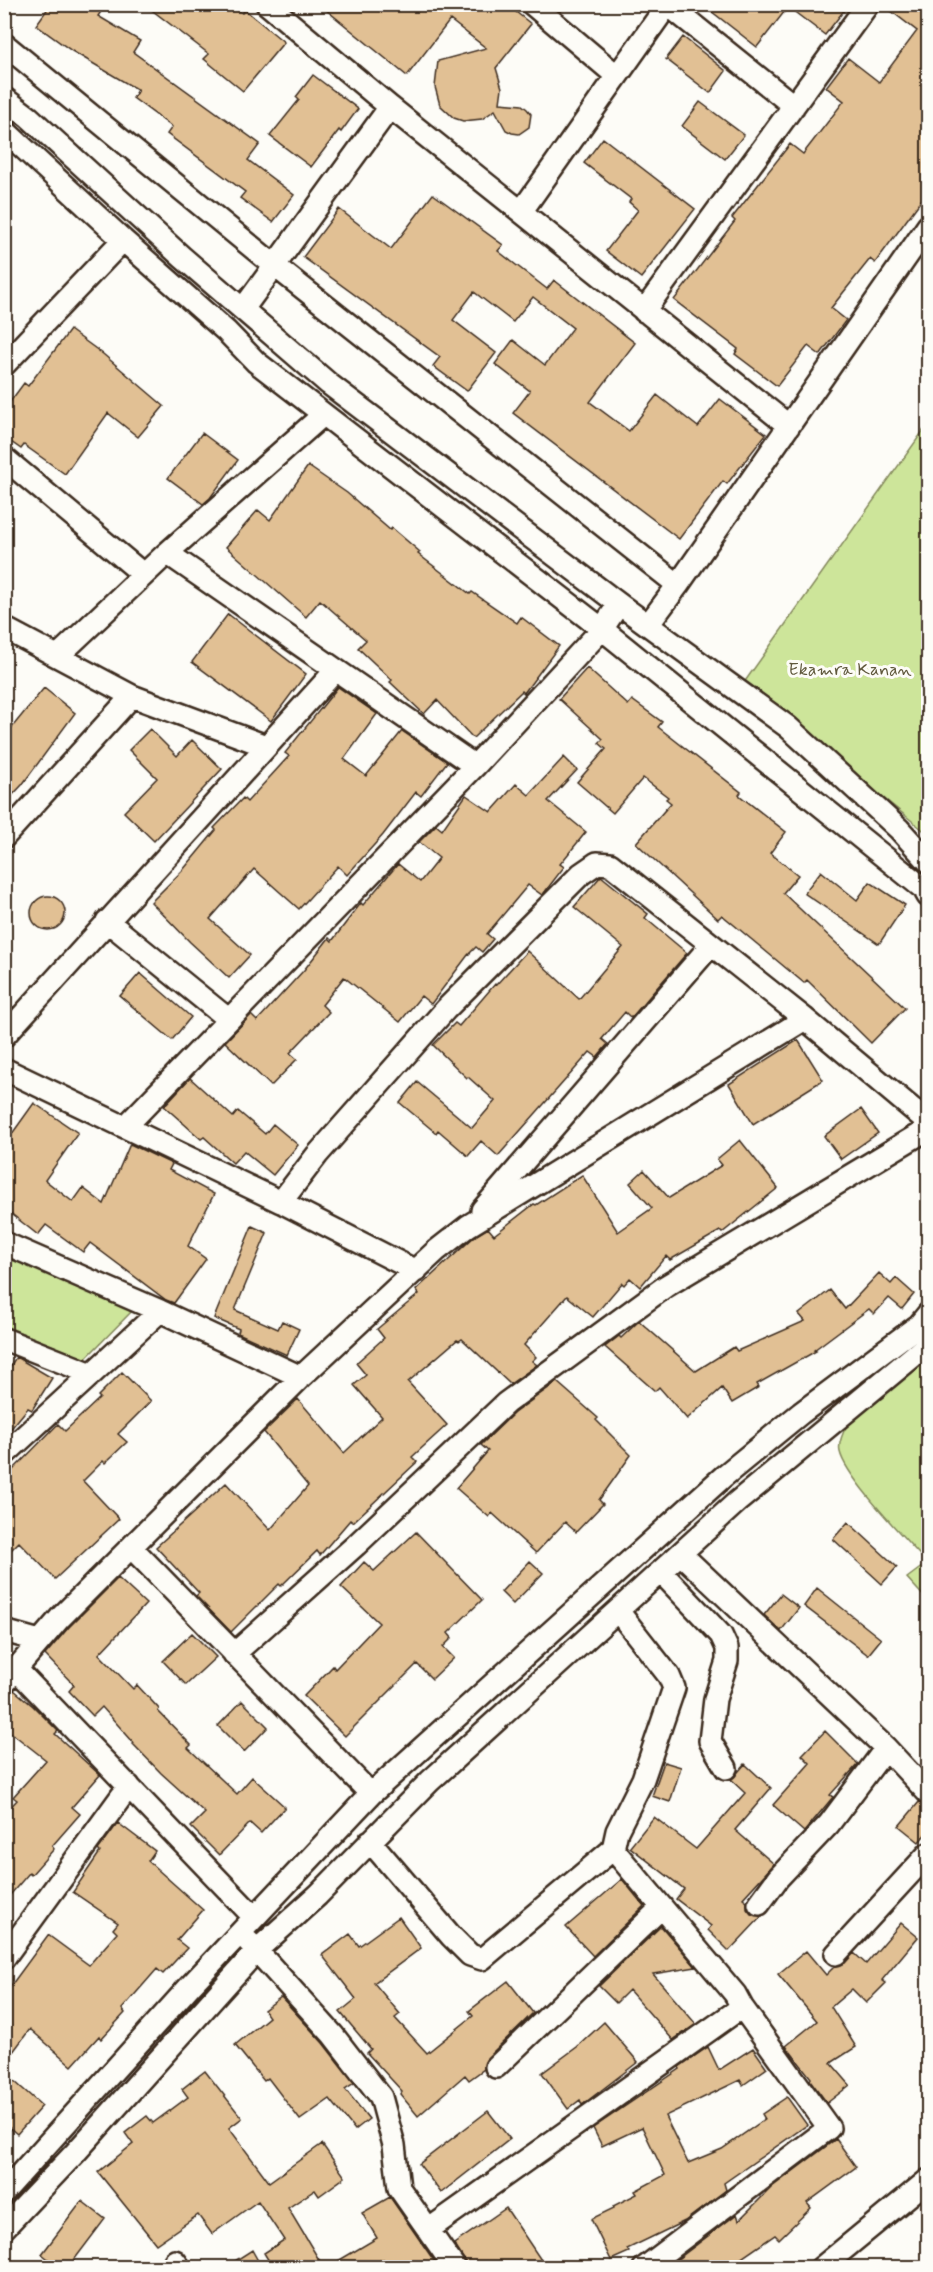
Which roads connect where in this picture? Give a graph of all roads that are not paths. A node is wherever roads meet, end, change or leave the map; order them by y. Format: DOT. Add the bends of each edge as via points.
graph roads {
  1 [pos="532,4"];
  2 [pos="867,4"];
  3 [pos="668,5"];
  4 [pos="274,6"];
  5 [pos="4,44"];
  6 [pos="617,76"];
  7 [pos="4,98"];
  8 [pos="794,106"];
  9 [pos="390,107"];
  10 [pos="4,130"];
  11 [pos="521,212"];
  12 [pos="928,226"];
  13 [pos="123,240"];
  14 [pos="182,256"];
  15 [pos="275,266"];
  16 [pos="163,276"];
  17 [pos="243,309"];
  18 [pos="644,310"];
  19 [pos="4,365"];
  20 [pos="323,415"];
  21 [pos="789,426"];
  22 [pos="4,458"];
  23 [pos="167,553"];
  24 [pos="144,575"];
  25 [pos="678,585"];
  26 [pos="619,604"];
  27 [pos="648,625"];
  28 [pos="4,627"];
  29 [pos="602,628"];
  30 [pos="58,657"];
  31 [pos="336,670"];
  32 [pos="132,696"];
  33 [pos="266,746"];
  34 [pos="475,766"];
  35 [pos="4,837"];
  36 [pos="928,861"];
  37 [pos="928,896"];
  38 [pos="107,921"];
  39 [pos="711,945"];
  40 [pos="805,1019"];
  41 [pos="229,1020"];
  42 [pos="4,1036"];
  43 [pos="4,1069"];
  44 [pos="928,1122"];
  45 [pos="125,1127"];
  46 [pos="928,1129"];
  47 [pos="281,1202"];
  48 [pos="468,1226"];
  49 [pos="4,1243"];
  50 [pos="416,1271"];
  51 [pos="160,1311"];
  52 [pos="928,1314"];
  53 [pos="4,1339"];
  54 [pos="928,1344"];
  55 [pos="92,1374"];
  56 [pos="301,1377"];
  57 [pos="4,1455"];
  58 [pos="131,1547"];
  59 [pos="681,1554"];
  60 [pos="661,1572"];
  61 [pos="618,1611"];
  62 [pos="4,1630"];
  63 [pos="40,1641"];
  64 [pos="234,1654"];
  65 [pos="10,1676"];
  66 [pos="886,1748"];
  67 [pos="726,1768"];
  68 [pos="129,1786"];
  69 [pos="928,1793"];
  70 [pos="371,1794"];
  71 [pos="370,1841"];
  72 [pos="613,1849"];
  73 [pos="928,1854"];
  74 [pos="759,1904"];
  75 [pos="662,1907"];
  76 [pos="247,1925"];
  77 [pos="258,1949"];
  78 [pos="836,1954"];
  79 [pos="4,1958"];
  80 [pos="742,2007"];
  81 [pos="496,2067"];
  82 [pos="928,2180"];
  83 [pos="4,2192"];
  84 [pos="4,2228"];
  85 [pos="428,2230"];
  86 [pos="455,2268"];
  87 [pos="644,2268"];
  88 [pos="821,2268"];
  1 -- 6 [label="street"];
  2 -- 8 [label="street"];
  3 -- 6 [label="street"];
  3 -- 8 [label="street"];
  4 -- 9 [label="street"];
  5 -- 15 [label="street"];
  6 -- 11 [label="street"];
  7 -- 14 [label="street"];
  8 -- 18 [label="street"];
  9 -- 11 [label="street"];
  9 -- 15 [label="street"];
  10 -- 13 [label="street"];
  11 -- 18 [label="street"];
  12 -- 21 [label="street"];
  13 -- 16 [label="street"];
  13 -- 19 [label="street"];
  14 -- 16 [label="street"];
  14 -- 17 [label="street"];
  15 -- 17 [label="street"];
  15 -- 25 [label="street"];
  16 -- 20 [label="street" via="256,362"];
  17 -- 26 [label="street" via="329,384"];
  18 -- 21 [label="street"];
  20 -- 23 [label="street"];
  20 -- 29 [label="street"];
  21 -- 25 [label="street"];
  22 -- 24 [label="street"];
  23 -- 24 [label="street"];
  23 -- 31 [label="street"];
  24 -- 30 [label="street"];
  25 -- 27 [label="street"];
  26 -- 27 [label="street"];
  26 -- 29 [label="street"];
  27 -- 36 [label="street" via="788,727 898,828"];
  28 -- 30 [label="street"];
  29 -- 34 [label="street"];
  29 -- 37 [label="street"];
  30 -- 32 [label="street"];
  31 -- 33 [label="street"];
  31 -- 34 [label="street"];
  32 -- 33 [label="street"];
  32 -- 35 [label="street"];
  33 -- 38 [label="street"];
  34 -- 41 [label="street"];
  38 -- 41 [label="street"];
  38 -- 42 [label="street"];
  39 -- 40 [label="street"];
  39 -- 47 [label="street" via="610,864 597,863 581,874 446,1009 317,1155"];
  39 -- 48 [label="street"];
  40 -- 44 [label="street"];
  40 -- 48 [label="street"];
  41 -- 45 [label="street"];
  43 -- 45 [label="street"];
  45 -- 47 [label="street"];
  46 -- 64 [label="street" via="666,1286 506,1403"];
  47 -- 50 [label="street"];
  48 -- 50 [label="street"];
  49 -- 51 [label="street"];
  50 -- 56 [label="street"];
  51 -- 55 [label="street"];
  51 -- 56 [label="street"];
  52 -- 70 [label="street" via="919,1325 724,1476"];
  53 -- 55 [label="street"];
  54 -- 59 [label="street" via="737,1502"];
  55 -- 57 [label="street"];
  56 -- 58 [label="street"];
  58 -- 63 [label="street"];
  58 -- 64 [label="street"];
  59 -- 60 [label="street"];
  59 -- 66 [label="street"];
  60 -- 61 [label="street"];
  60 -- 67 [label="street" via="722,1635 727,1648 710,1741"];
  61 -- 71 [label="street"];
  61 -- 72 [label="street" via="669,1676 674,1688 643,1779 617,1831"];
  62 -- 63 [label="street"];
  63 -- 65 [label="street"];
  64 -- 70 [label="street"];
  65 -- 68 [label="street"];
  66 -- 69 [label="street"];
  66 -- 74 [label="street" via="829,1824"];
  68 -- 76 [label="street"];
  68 -- 79 [label="street"];
  70 -- 76 [label="street"];
  71 -- 72 [label="street" via="451,1936 470,1955 482,1959"];
  71 -- 77 [label="street"];
  72 -- 75 [label="street"];
  73 -- 78 [label="street"];
  75 -- 80 [label="street"];
  75 -- 81 [label="street"];
  76 -- 77 [label="street"];
  76 -- 83 [label="street"];
  77 -- 84 [label="street"];
  77 -- 85 [label="street" via="381,2097 394,2145 399,2188"];
  80 -- 85 [label="street"];
  80 -- 87 [label="street" via="829,2128"];
  82 -- 88 [label="street"];
  85 -- 86 [label="street"];
}
